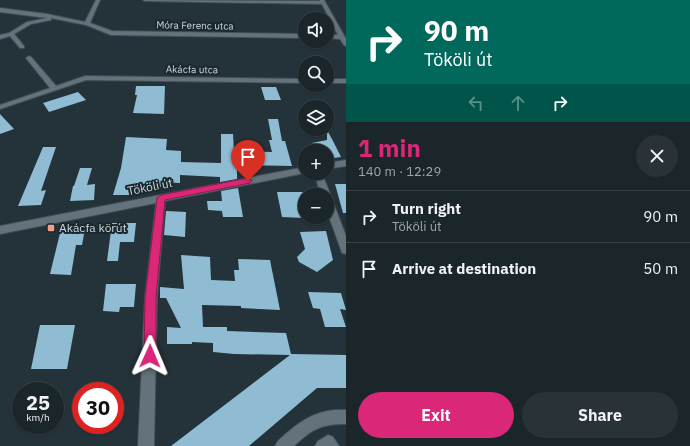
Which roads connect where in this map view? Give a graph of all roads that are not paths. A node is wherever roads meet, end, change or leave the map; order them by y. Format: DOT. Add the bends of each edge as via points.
graph roads {
  1 [pos="98,0"];
  2 [pos="145,0"];
  3 [pos="323,2"];
  4 [pos="0,10"];
  5 [pos="55,18"];
  6 [pos="87,24"];
  7 [pos="11,34"];
  8 [pos="298,36"];
  9 [pos="334,36"];
  10 [pos="0,37"];
  11 [pos="342,37"];
  12 [pos="346,44"];
  13 [pos="22,47"];
  14 [pos="29,58"];
  15 [pos="298,81"];
  16 [pos="334,81"];
  17 [pos="346,81"];
  18 [pos="54,88"];
  19 [pos="2,104"];
  20 [pos="346,163"];
  21 [pos="334,165"];
  22 [pos="298,171"];
  23 [pos="161,198"];
  24 [pos="334,216"];
  25 [pos="0,230"];
  26 [pos="346,250"];
  27 [pos="346,417"];
  28 [pos="146,446"];
  29 [pos="282,446"];
  30 [pos="323,446"];
  31 [pos="331,446"];
  1 -- 6 [label="street"];
  2 -- 3 [label="street"];
  3 -- 11 [label="street"];
  4 -- 5 [label="street"];
  5 -- 6 [label="street"];
  5 -- 7 [label="street" via="30,23"];
  6 -- 8 [label="street, Móra Ferenc utca" via="111,33"];
  7 -- 10 [label="street"];
  7 -- 13 [label="street"];
  9 -- 11 [label="street"];
  11 -- 12 [label="street"];
  14 -- 18 [label="street"];
  15 -- 18 [label="street, Akácfa utca" via="80,79"];
  16 -- 17 [label="street"];
  18 -- 19 [label="street"];
  20 -- 21 [label="street"];
  22 -- 23 [label="street, Tököli út"];
  23 -- 25 [label="street, Tököli út"];
  23 -- 28 [label="street" via="151,297"];
  24 -- 26 [label="street"];
  27 -- 29 [label="street" via="329,416 311,422"];
  30 -- 31 [label="street" via="328,442"];
}
